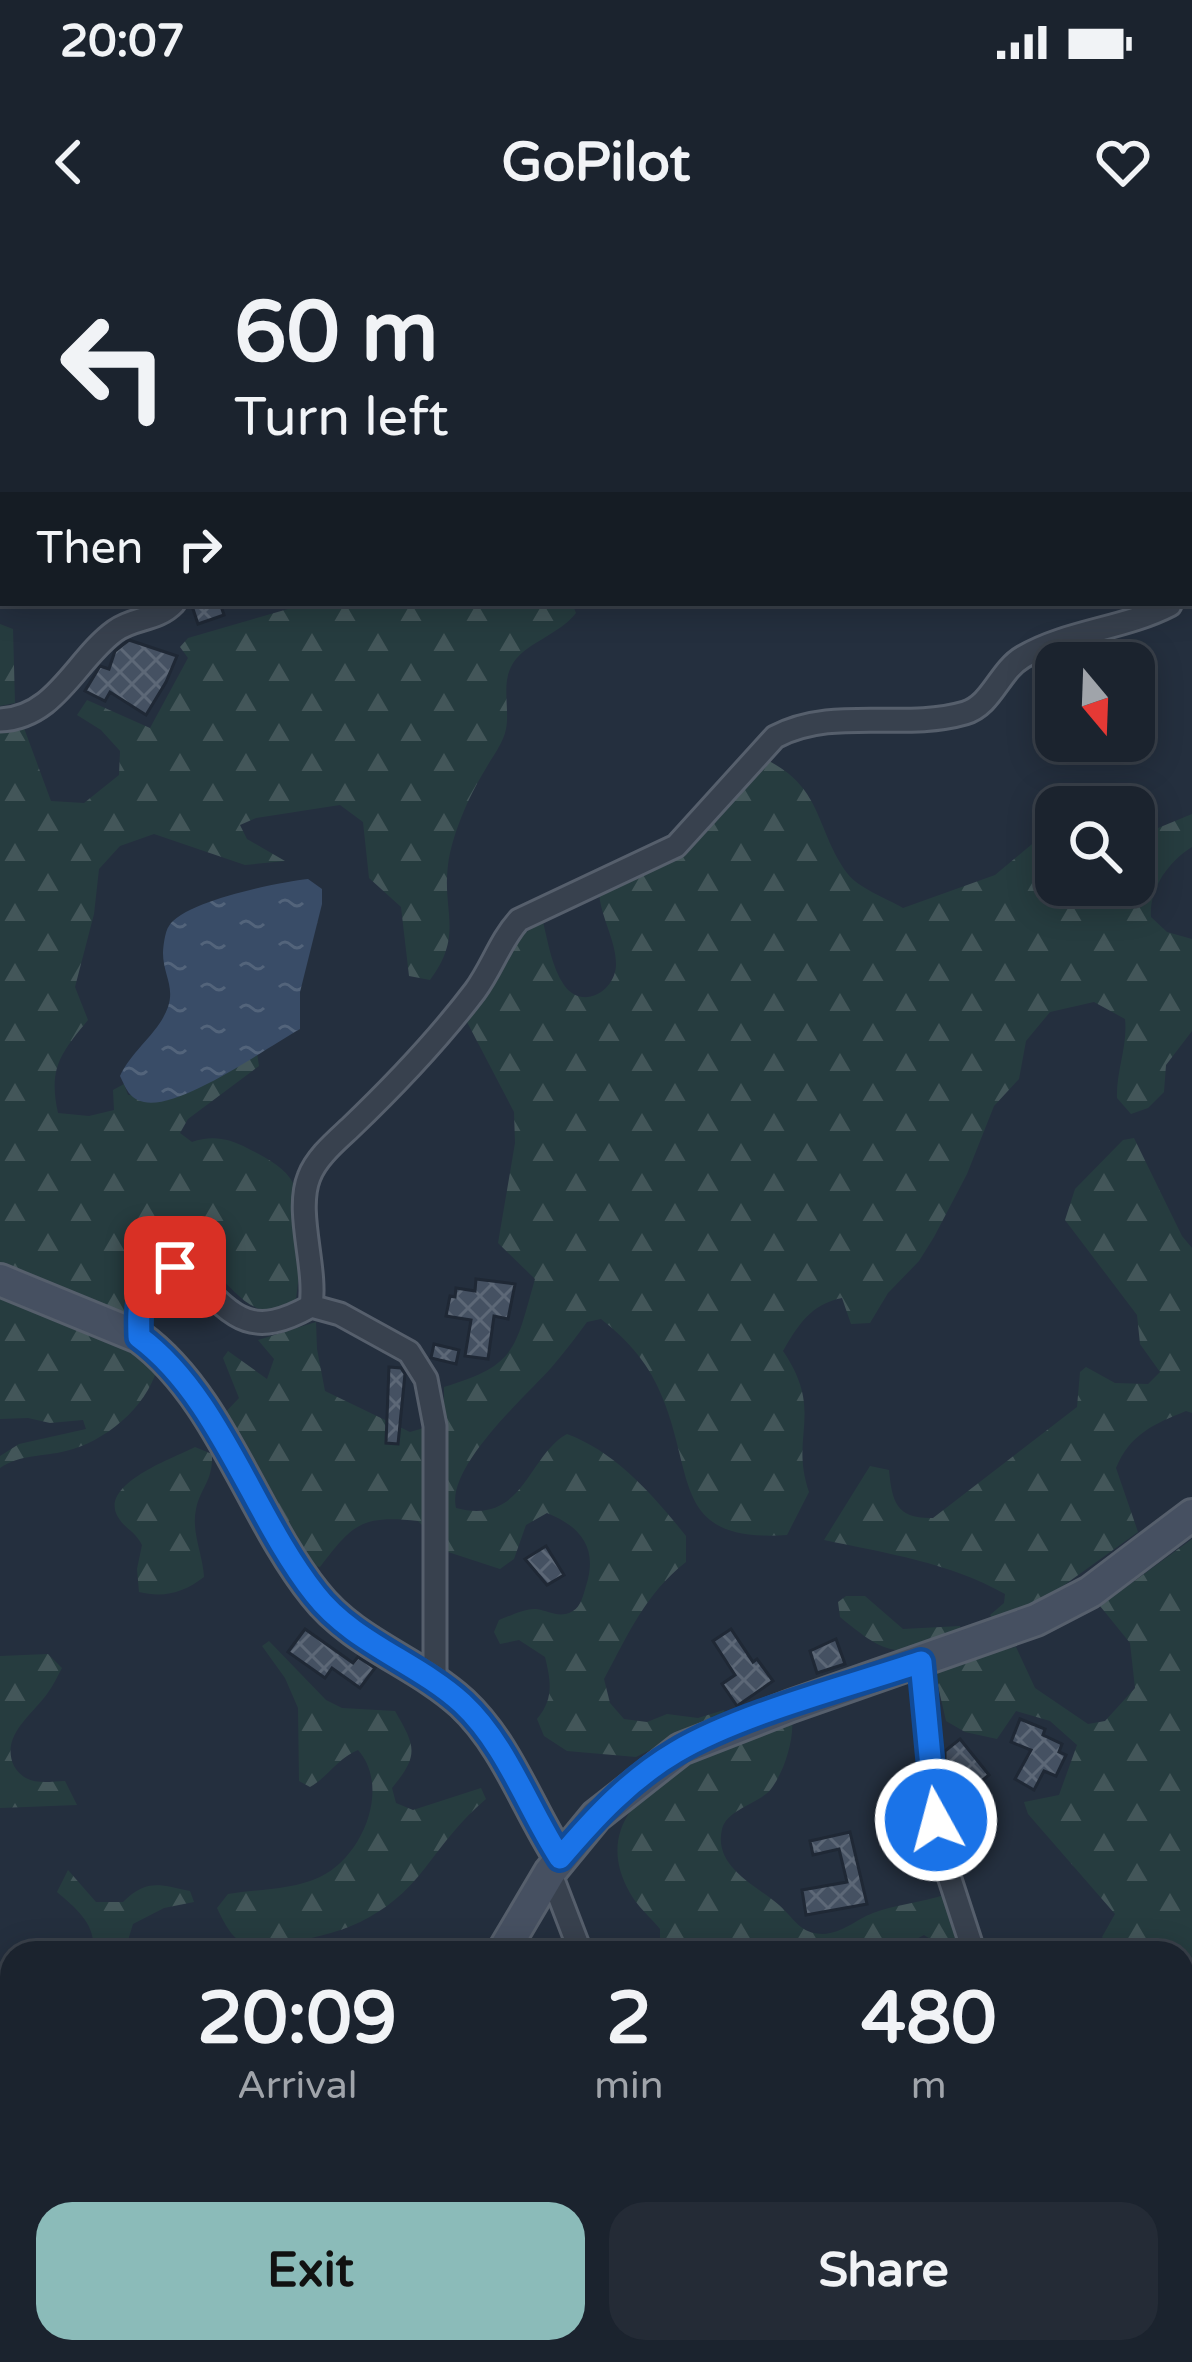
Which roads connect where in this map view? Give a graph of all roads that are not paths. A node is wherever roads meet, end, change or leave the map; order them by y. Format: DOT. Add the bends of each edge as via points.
graph roads {
  1 [pos="169,606"];
  2 [pos="1165,606"];
  3 [pos="0,720"];
  4 [pos="0,1280"];
  5 [pos="311,1306"];
  6 [pos="139,1337"];
  7 [pos="1192,1515"];
  8 [pos="921,1662"];
  9 [pos="436,1682"];
  10 [pos="555,1865"];
  11 [pos="509,1941"];
  12 [pos="577,1941"];
  13 [pos="970,1941"];
  1 -- 3 [label="street" via="113,632 34,711"];
  2 -- 5 [label="street" via="1026,654 969,712 788,730 676,846 519,920 423,1058 332,1145 309,1178"];
  4 -- 6 [label="street"];
  5 -- 6 [label="street" via="259,1326 175,1267 144,1283"];
  5 -- 9 [label="street" via="409,1352 426,1379 435,1426"];
  6 -- 9 [label="street" via="198,1403 315,1594"];
  7 -- 8 [label="street" via="1064,1607"];
  8 -- 10 [label="street" via="680,1749 618,1796"];
  8 -- 13 [label="street" via="936,1820"];
  9 -- 10 [label="street" via="486,1728"];
  10 -- 11 [label="street"];
  10 -- 12 [label="street"];
}
